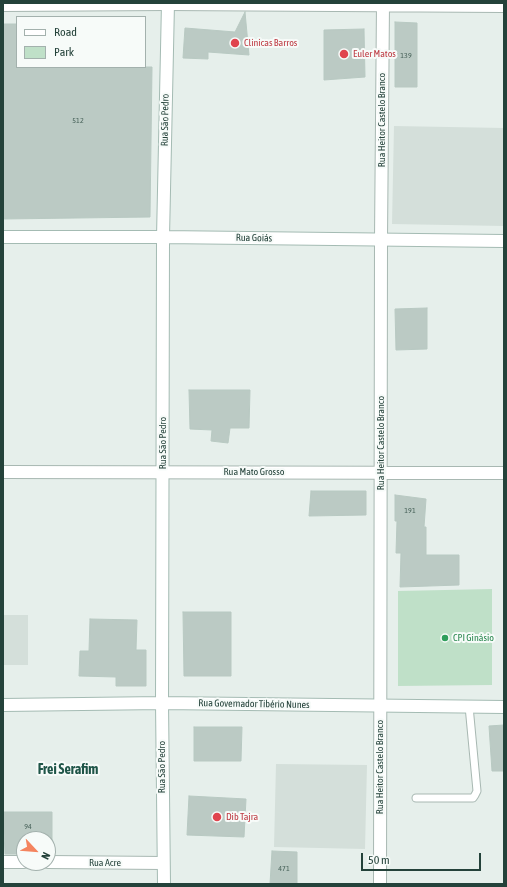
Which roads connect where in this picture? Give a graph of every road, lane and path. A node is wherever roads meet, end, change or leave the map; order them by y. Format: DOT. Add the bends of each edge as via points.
graph roads {
  1 [pos="168,4"];
  2 [pos="383,4"];
  3 [pos="3,5"];
  4 [pos="504,6"];
  5 [pos="3,237"];
  6 [pos="163,237"];
  7 [pos="381,239"];
  8 [pos="504,241"];
  9 [pos="3,472"];
  10 [pos="162,472"];
  11 [pos="381,473"];
  12 [pos="504,473"];
  13 [pos="162,703"];
  14 [pos="3,705"];
  15 [pos="380,705"];
  16 [pos="469,706"];
  17 [pos="504,707"];
  18 [pos="416,798"];
  19 [pos="3,862"];
  20 [pos="16,862"];
  21 [pos="56,862"];
  22 [pos="163,863"];
  23 [pos="164,884"];
  24 [pos="380,884"];
  1 -- 2 [label="street"];
  1 -- 3 [label="street"];
  1 -- 6 [label="street, Rua São Pedro"];
  2 -- 4 [label="street"];
  2 -- 7 [label="street, Rua Heitor Castelo Branco"];
  5 -- 6 [label="street, Rua Goiás"];
  6 -- 7 [label="street, Rua Goiás"];
  6 -- 10 [label="street, Rua São Pedro"];
  7 -- 8 [label="street, Rua Goiás"];
  7 -- 11 [label="street, Rua Heitor Castelo Branco"];
  9 -- 10 [label="street, Rua Mato Grosso"];
  10 -- 11 [label="street, Rua Mato Grosso"];
  10 -- 13 [label="street, Rua São Pedro"];
  11 -- 12 [label="street, Rua Mato Grosso"];
  11 -- 15 [label="street, Rua Heitor Castelo Branco"];
  13 -- 14 [label="street, Rua Governador Tibério Nunes"];
  13 -- 15 [label="street, Rua Governador Tibério Nunes"];
  13 -- 22 [label="street, Rua São Pedro"];
  15 -- 16 [label="street, Rua Governador Tibério Nunes"];
  15 -- 24 [label="street, Rua Heitor Castelo Branco"];
  16 -- 17 [label="street, Rua Governador Tibério Nunes"];
  16 -- 18 [label="lane" via="477,791 475,795 473,798"];
  19 -- 20 [label="street"];
  21 -- 22 [label="street, Rua Acre"];
  22 -- 23 [label="street, Rua São Pedro"];
}
